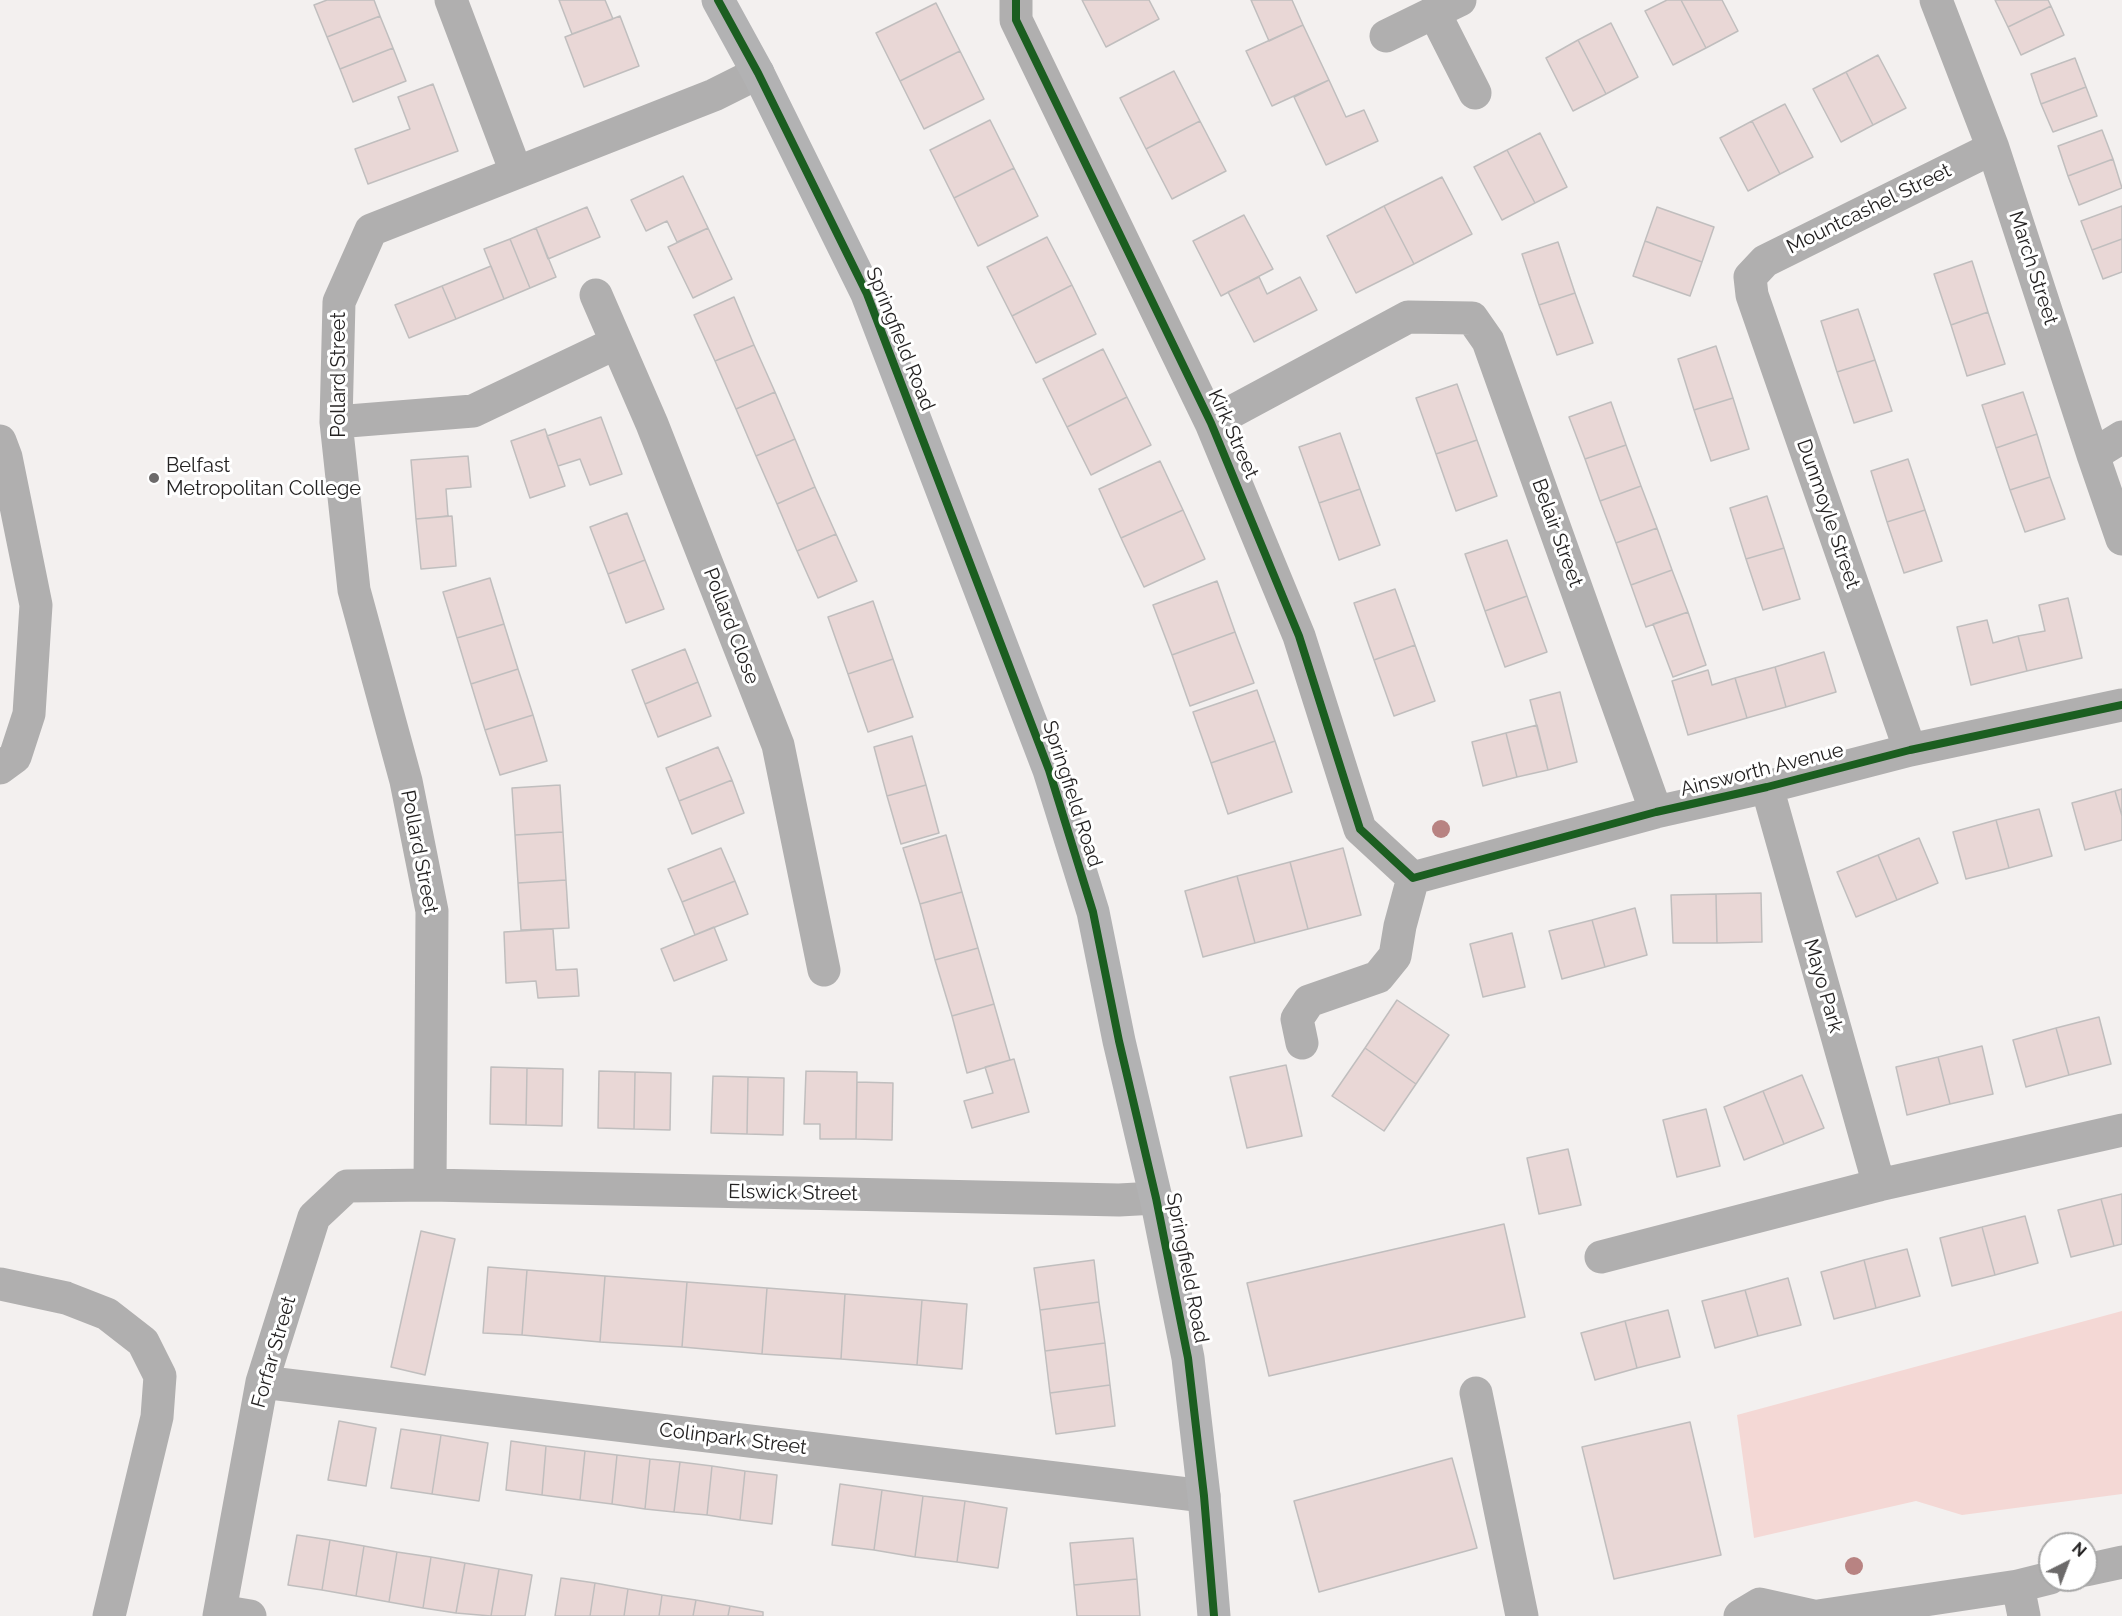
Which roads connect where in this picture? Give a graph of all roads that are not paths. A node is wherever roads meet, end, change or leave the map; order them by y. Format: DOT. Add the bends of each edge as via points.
graph roads {
  1 [pos="451,0"];
  2 [pos="718,0"];
  3 [pos="1016,0"];
  4 [pos="1936,0"];
  5 [pos="1447,6"];
  6 [pos="1386,36"];
  7 [pos="758,73"];
  8 [pos="1475,93"];
  9 [pos="1993,148"];
  10 [pos="516,172"];
  11 [pos="1750,277"];
  12 [pos="596,295"];
  13 [pos="616,342"];
  14 [pos="336,422"];
  15 [pos="1211,423"];
  16 [pos="2122,437"];
  17 [pos="0,441"];
  18 [pos="2093,455"];
  19 [pos="2122,539"];
  20 [pos="2122,705"];
  21 [pos="1910,750"];
  22 [pos="0,768"];
  23 [pos="1767,787"];
  24 [pos="1656,812"];
  25 [pos="1413,878"];
  26 [pos="824,970"];
  27 [pos="1302,1043"];
  28 [pos="2122,1130"];
  29 [pos="430,1185"];
  30 [pos="1879,1185"];
  31 [pos="1156,1198"];
  32 [pos="1601,1257"];
  33 [pos="0,1284"];
  34 [pos="262,1382"];
  35 [pos="1476,1393"];
  36 [pos="1204,1496"];
  37 [pos="2122,1562"];
  38 [pos="2098,1567"];
  39 [pos="2038,1588"];
  40 [pos="2021,1601"];
  41 [pos="230,1614"];
  42 [pos="109,1616"];
  43 [pos="1214,1616"];
  44 [pos="1522,1616"];
  45 [pos="1740,1616"];
  46 [pos="1816,1616"];
  1 -- 10 [label="street"];
  2 -- 7 [label="main road, Springfield Road"];
  3 -- 15 [label="street, Kirk Street" via="1016,20"];
  4 -- 9 [label="street, March Street"];
  5 -- 6 [label="street"];
  5 -- 8 [label="street"];
  7 -- 10 [label="street, Pollard Street" via="714,95"];
  7 -- 31 [label="main road, Springfield Road" via="867,294 1049,770 1093,912"];
  9 -- 11 [label="street, Mountcashel Street" via="1765,261"];
  9 -- 18 [label="street, March Street"];
  10 -- 14 [label="street, Pollard Street" via="371,230 339,302"];
  11 -- 21 [label="street, Dunmoyle Street" via="1752,295"];
  12 -- 13 [label="street, Pollard Close"];
  13 -- 14 [label="street" via="473,411"];
  13 -- 26 [label="street, Pollard Close" via="778,745"];
  14 -- 29 [label="street, Pollard Street" via="354,590 406,781 432,911"];
  15 -- 24 [label="street, Belair Street" via="1408,317 1472,318 1488,341"];
  15 -- 25 [label="street, Kirk Street" via="1299,636 1360,829"];
  16 -- 18 [label="street"];
  17 -- 22 [label="street" via="36,604 29,714 15,757"];
  18 -- 19 [label="street, March Street"];
  20 -- 21 [label="street, Ainsworth Avenue"];
  21 -- 23 [label="street, Ainsworth Avenue"];
  23 -- 24 [label="street, Ainsworth Avenue"];
  23 -- 30 [label="street, Mayo Park"];
  24 -- 25 [label="street, Ainsworth Avenue"];
  25 -- 27 [label="street" via="1395,956 1378,977 1309,1001 1297,1018"];
  28 -- 30 [label="street"];
  29 -- 31 [label="street, Elswick Street"];
  29 -- 34 [label="street, Forfar Street" via="347,1186 315,1217"];
  30 -- 32 [label="street"];
  31 -- 36 [label="main road, Springfield Road" via="1188,1358"];
  33 -- 42 [label="street" via="66,1298 107,1314 143,1342 160,1376 157,1417"];
  34 -- 36 [label="street, Colinpark Street"];
  34 -- 41 [label="street, Forfar Street"];
  35 -- 44 [label="street"];
  36 -- 43 [label="main road, Springfield Road"];
  37 -- 38 [label="street"];
  39 -- 40 [label="street"];
  40 -- 46 [label="street"];
  45 -- 46 [label="street" via="1760,1604"];
}
